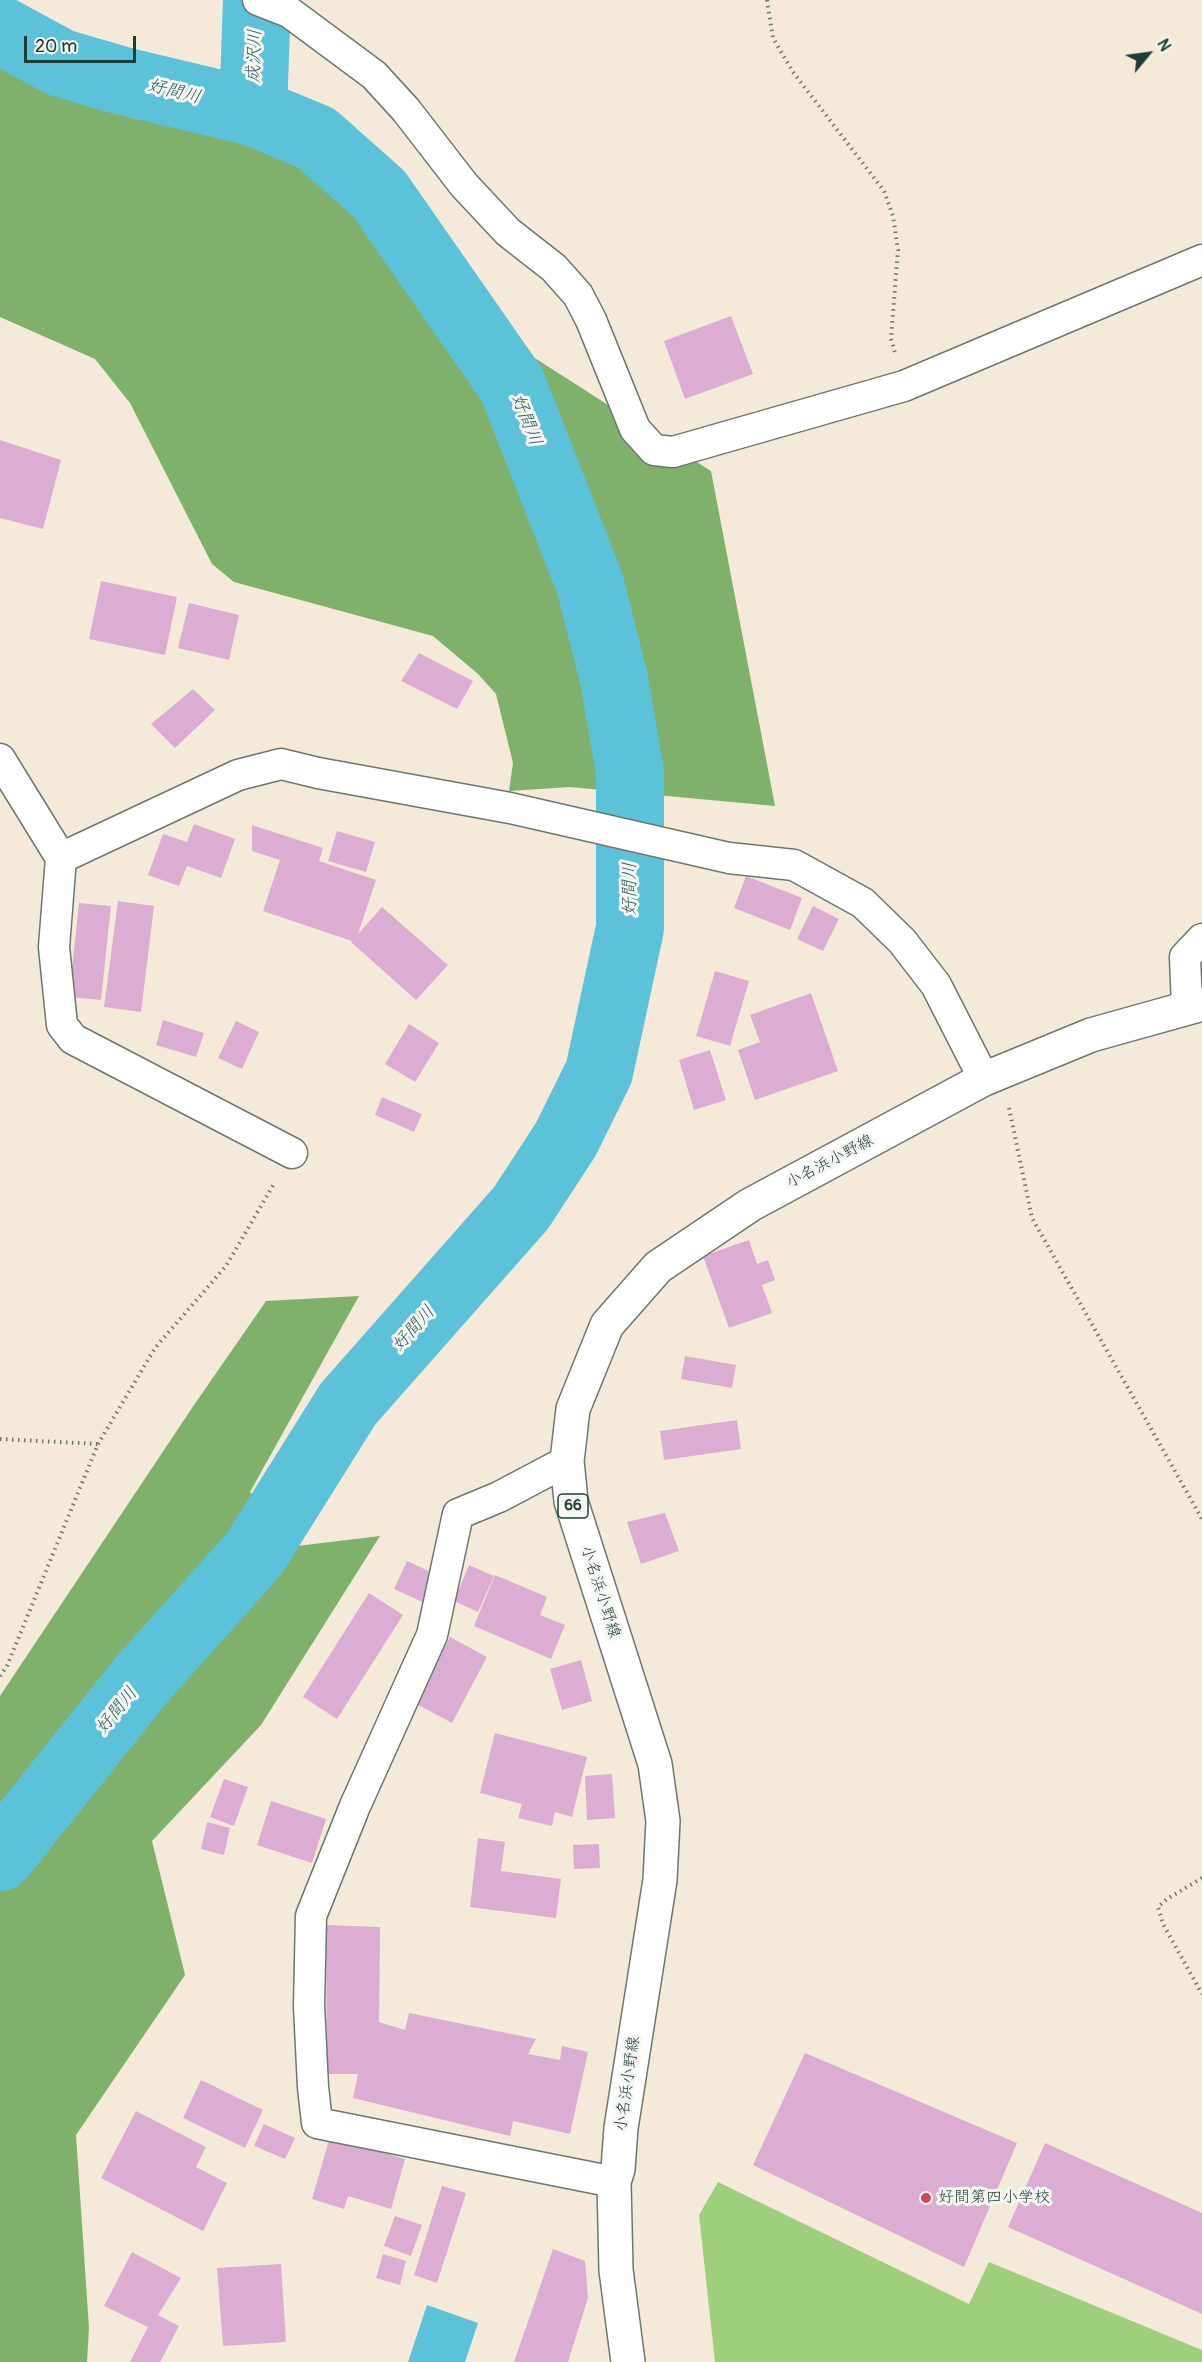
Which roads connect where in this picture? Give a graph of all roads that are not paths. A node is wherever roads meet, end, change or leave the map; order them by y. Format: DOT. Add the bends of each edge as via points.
graph roads {
  1 [pos="258,0"];
  2 [pos="302,13"];
  3 [pos="1202,260"];
  4 [pos="0,759"];
  5 [pos="61,858"];
  6 [pos="1202,939"];
  7 [pos="1194,1006"];
  8 [pos="990,1076"];
  9 [pos="292,1153"];
  10 [pos="567,1461"];
  11 [pos="614,2182"];
  12 [pos="628,2362"];
  1 -- 2 [label="street"];
  2 -- 3 [label="street" via="374,75 464,185 508,232 554,268 578,295 635,429 654,450 673,452 904,386"];
  4 -- 5 [label="street"];
  5 -- 8 [label="street" via="238,775 281,764 510,808 729,858 794,865 863,903 902,940 936,985"];
  5 -- 9 [label="street" via="54,947 62,1025 73,1040"];
  6 -- 7 [label="street" via="1185,957"];
  7 -- 8 [label="main road, 小名浜小野線 / 66" via="1091,1035"];
  8 -- 10 [label="main road, 小名浜小野線 / 66" via="750,1205 658,1267 607,1324 573,1409"];
  10 -- 11 [label="main road, 小名浜小野線 / 66" via="571,1501 655,1764 663,1821 660,1880"];
  10 -- 11 [label="street" via="500,1497 458,1514 432,1635 310,1916 313,2087 317,2123"];
  11 -- 12 [label="main road, 小名浜小野線 / 66" via="616,2270"];
}
